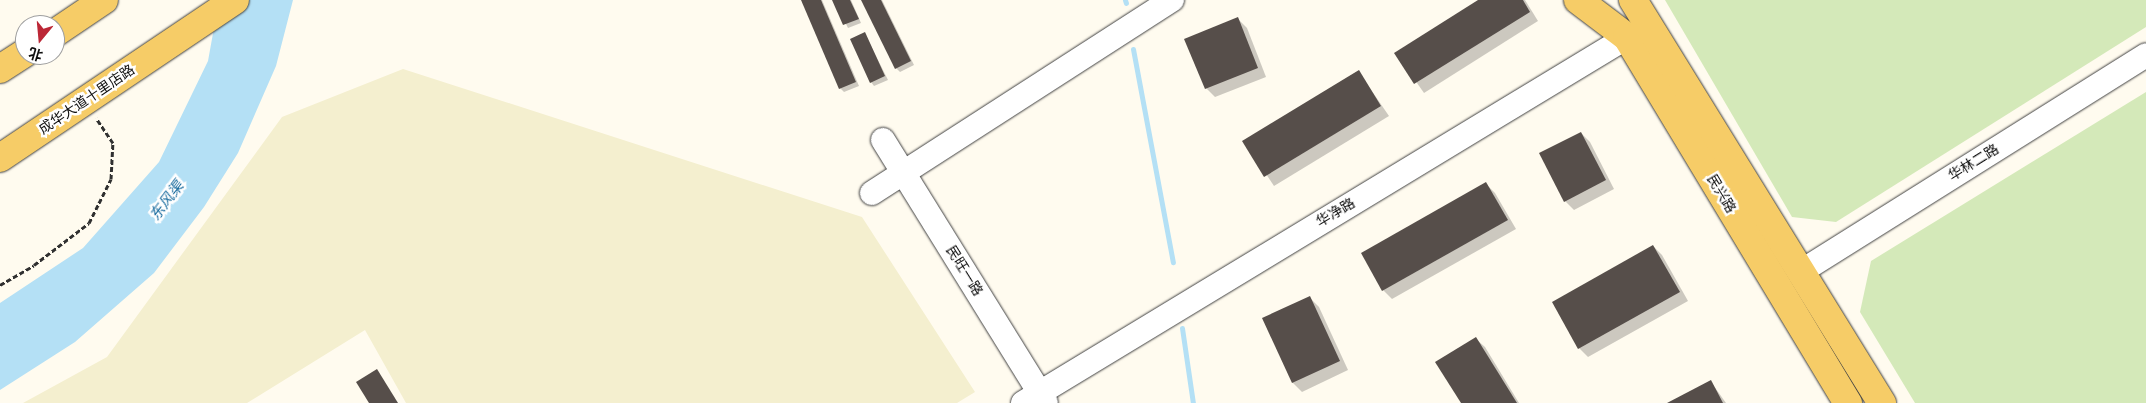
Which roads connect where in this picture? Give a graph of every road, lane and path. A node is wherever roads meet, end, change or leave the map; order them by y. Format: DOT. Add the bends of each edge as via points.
graph roads {
  1 [pos="235,0"];
  2 [pos="1172,0"];
  3 [pos="1578,0"];
  4 [pos="1590,0"];
  5 [pos="1622,0"];
  6 [pos="1633,0"];
  7 [pos="99,1"];
  8 [pos="65,26"];
  9 [pos="1639,33"];
  10 [pos="2146,55"];
  11 [pos="15,59"];
  12 [pos="0,69"];
  13 [pos="84,101"];
  14 [pos="883,140"];
  15 [pos="0,158"];
  16 [pos="904,173"];
  17 [pos="872,193"];
  18 [pos="1802,272"];
  19 [pos="0,285"];
  20 [pos="1036,400"];
  21 [pos="1848,403"];
  22 [pos="1882,403"];
  1 -- 13 [label="main road, 成华大道十里店路"];
  2 -- 16 [label="street"];
  3 -- 9 [label="main road, 民兴路"];
  4 -- 9 [label="main road"];
  5 -- 9 [label="main road"];
  6 -- 9 [label="main road, 民兴路"];
  7 -- 8 [label="main road"];
  9 -- 18 [label="main road, 民兴路"];
  9 -- 20 [label="street, 华净路"];
  9 -- 21 [label="main road, 民兴路"];
  10 -- 18 [label="street, 华林二路"];
  11 -- 12 [label="main road"];
  13 -- 15 [label="main road, 成华大道十里店路"];
  13 -- 19 [label="path" via="113,144 111,179 89,222 34,265"];
  14 -- 16 [label="street, 民旺一路"];
  16 -- 17 [label="street"];
  16 -- 20 [label="street, 民旺一路"];
  18 -- 22 [label="main road, 民兴路"];
}
